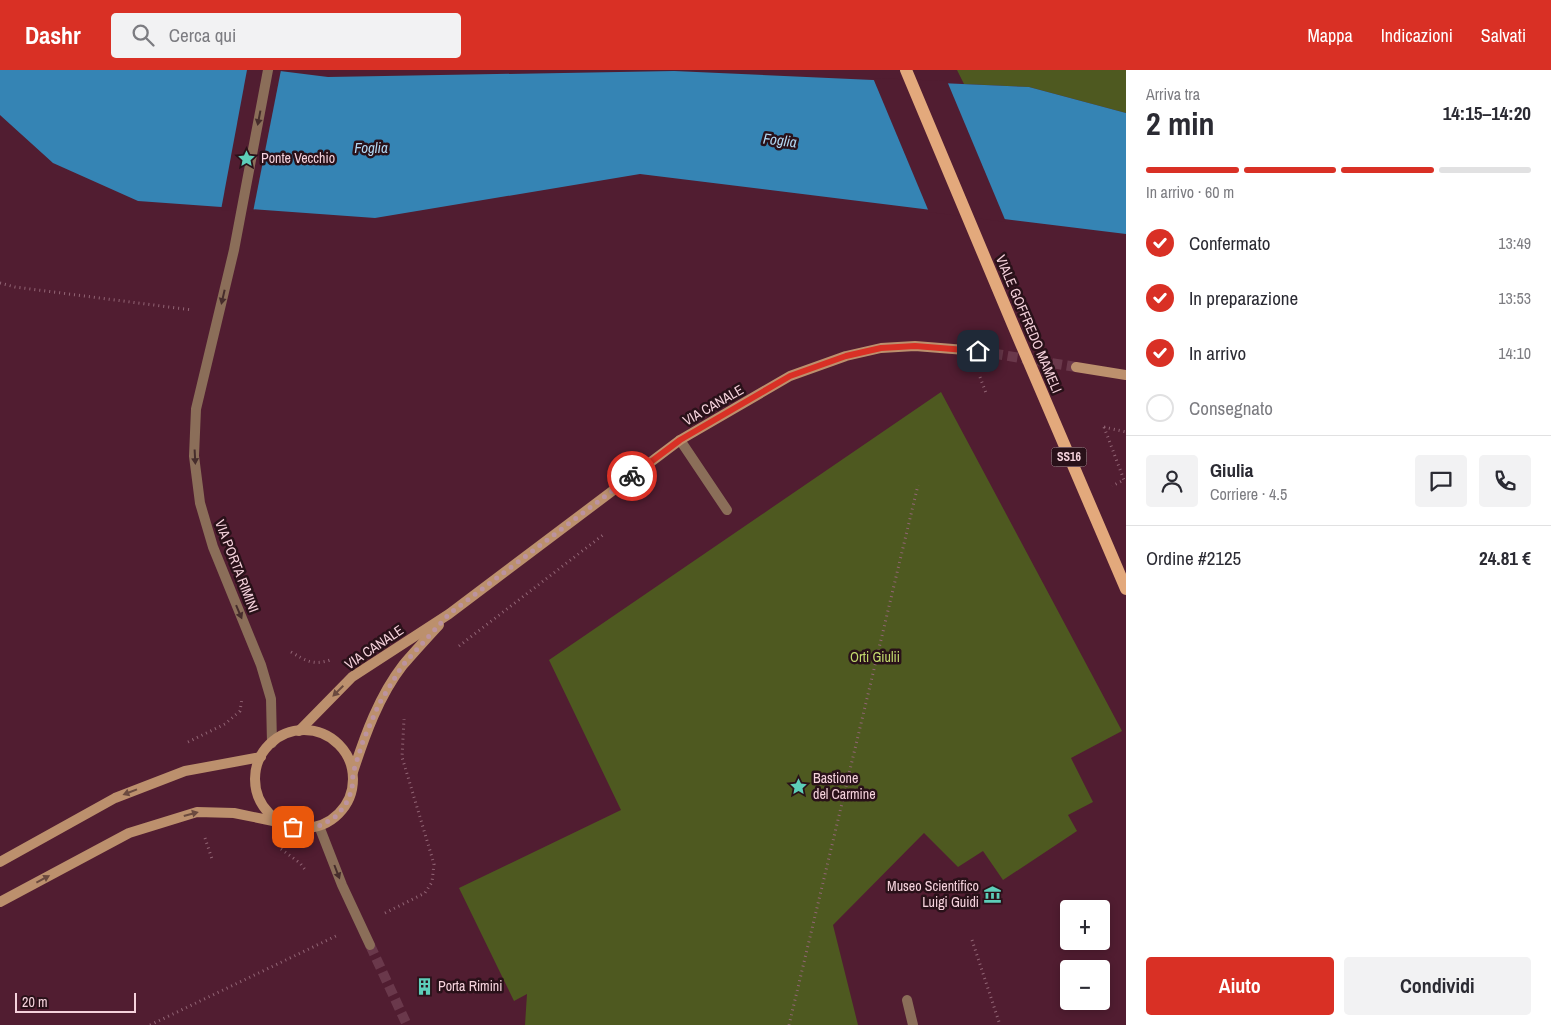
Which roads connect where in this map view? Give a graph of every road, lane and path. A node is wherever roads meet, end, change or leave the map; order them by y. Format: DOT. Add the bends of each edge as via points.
graph roads {
  1 [pos="268,70"];
  2 [pos="906,70"];
  3 [pos="0,283"];
  4 [pos="194,310"];
  5 [pos="978,351"];
  6 [pos="1076,367"];
  7 [pos="1126,375"];
  8 [pos="1126,432"];
  9 [pos="680,440"];
  10 [pos="918,485"];
  11 [pos="1112,486"];
  12 [pos="728,510"];
  13 [pos="604,534"];
  14 [pos="1126,589"];
  15 [pos="449,614"];
  16 [pos="457,647"];
  17 [pos="291,652"];
  18 [pos="338,658"];
  19 [pos="242,696"];
  20 [pos="406,713"];
  21 [pos="299,731"];
  22 [pos="272,743"];
  23 [pos="182,744"];
  24 [pos="261,757"];
  25 [pos="353,773"];
  26 [pos="281,822"];
  27 [pos="319,826"];
  28 [pos="204,833"];
  29 [pos="212,859"];
  30 [pos="0,862"];
  31 [pos="0,902"];
  32 [pos="384,913"];
  33 [pos="343,932"];
  34 [pos="972,940"];
  35 [pos="370,945"];
  36 [pos="907,1000"];
  37 [pos="150,1025"];
  38 [pos="789,1025"];
  39 [pos="913,1025"];
  40 [pos="1000,1025"];
  1 -- 22 [label="street, VIA PORTA RIMINI, one-way" via="234,250 196,409 194,456 200,503 212,547 261,665 270,699"];
  2 -- 14 [label="main road, VIALE GOFFREDO MAMELI / SS16"];
  3 -- 4 [label="path"];
  5 -- 9 [label="street, VIA CANALE" via="915,346 881,348 846,356 790,376"];
  6 -- 7 [label="street"];
  8 -- 11 [label="path" via="1104,427 1124,480"];
  9 -- 12 [label="street"];
  9 -- 15 [label="street, VIA CANALE"];
  10 -- 38 [label="path"];
  13 -- 16 [label="path"];
  15 -- 21 [label="street, VIA CANALE, one-way" via="352,677"];
  15 -- 25 [label="street, VIA CANALE" via="402,666 379,704"];
  17 -- 18 [label="path" via="307,662 321,664"];
  19 -- 23 [label="path" via="240,711 226,724"];
  20 -- 32 [label="path" via="402,757 434,864 432,882 425,893"];
  21 -- 22 [label="street"];
  21 -- 25 [label="street" via="329,736 349,759"];
  22 -- 24 [label="street"];
  24 -- 26 [label="street" via="256,771 256,786 269,813"];
  24 -- 30 [label="street, one-way" via="184,771 114,798"];
  25 -- 27 [label="street" via="352,790 345,806 334,818"];
  26 -- 27 [label="street" via="293,827"];
  31 -- 26 [label="street, one-way" via="129,833 198,812 234,812"];
  27 -- 35 [label="street, one-way"];
  28 -- 29 [label="path"];
  33 -- 37 [label="path"];
  34 -- 40 [label="path"];
  36 -- 39 [label="street"];
}
